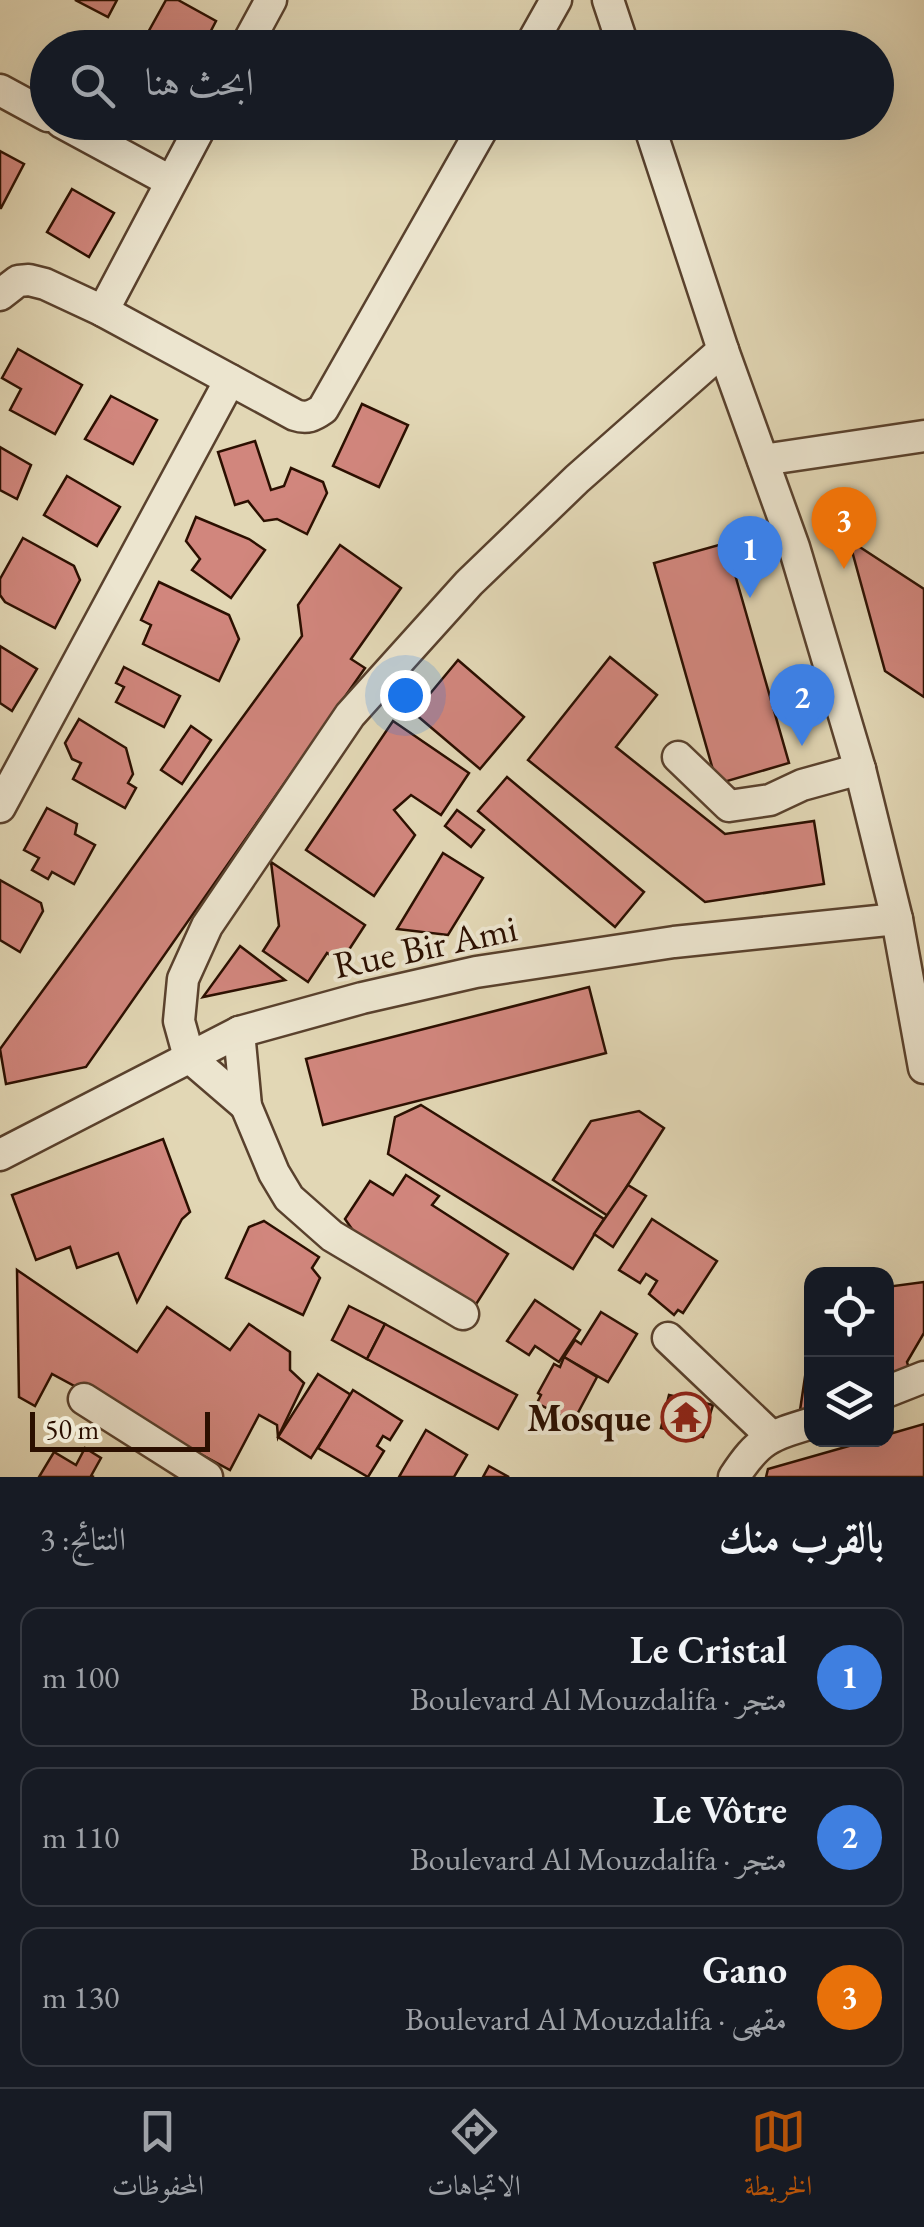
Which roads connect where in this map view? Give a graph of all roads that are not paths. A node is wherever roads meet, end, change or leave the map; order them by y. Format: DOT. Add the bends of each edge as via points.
graph roads {
  1 [pos="271,0"];
  2 [pos="556,0"];
  3 [pos="608,0"];
  4 [pos="255,30"];
  5 [pos="539,30"];
  6 [pos="618,30"];
  7 [pos="0,90"];
  8 [pos="30,106"];
  9 [pos="94,140"];
  10 [pos="193,140"];
  11 [pos="476,140"];
  12 [pos="654,140"];
  13 [pos="170,181"];
  14 [pos="0,295"];
  15 [pos="104,311"];
  16 [pos="723,350"];
  17 [pos="230,380"];
  18 [pos="924,436"];
  19 [pos="763,460"];
  20 [pos="678,757"];
  21 [pos="860,769"];
  22 [pos="0,806"];
  23 [pos="898,919"];
  24 [pos="239,1032"];
  25 [pos="189,1057"];
  26 [pos="924,1068"];
  27 [pos="246,1106"];
  28 [pos="0,1154"];
  29 [pos="463,1314"];
  30 [pos="668,1338"];
  31 [pos="924,1377"];
  32 [pos="894,1389"];
  33 [pos="84,1399"];
  34 [pos="804,1428"];
  35 [pos="749,1461"];
  36 [pos="207,1477"];
  1 -- 4 [label="street"];
  2 -- 5 [label="street"];
  3 -- 6 [label="street"];
  7 -- 8 [label="street"];
  9 -- 13 [label="street"];
  10 -- 13 [label="street"];
  11 -- 17 [label="street" via="323,409 305,418"];
  12 -- 16 [label="street"];
  13 -- 15 [label="street"];
  14 -- 15 [label="street" via="29,280"];
  15 -- 17 [label="street"];
  16 -- 19 [label="street"];
  16 -- 25 [label="street" via="469,582 350,715 206,926 182,979 178,1021"];
  17 -- 22 [label="street"];
  18 -- 19 [label="street"];
  19 -- 21 [label="street"];
  20 -- 21 [label="street" via="730,806 770,800"];
  21 -- 23 [label="street"];
  23 -- 24 [label="street, Rue Bir Ami" via="674,942 476,972"];
  23 -- 26 [label="street"];
  24 -- 25 [label="street, Rue Bir Ami"];
  24 -- 27 [label="street"];
  25 -- 27 [label="street"];
  25 -- 28 [label="street, Rue Bir Ami"];
  27 -- 29 [label="street" via="274,1173 306,1215"];
  30 -- 35 [label="street"];
  31 -- 32 [label="street"];
  33 -- 36 [label="street"];
  34 -- 35 [label="street"];
}
